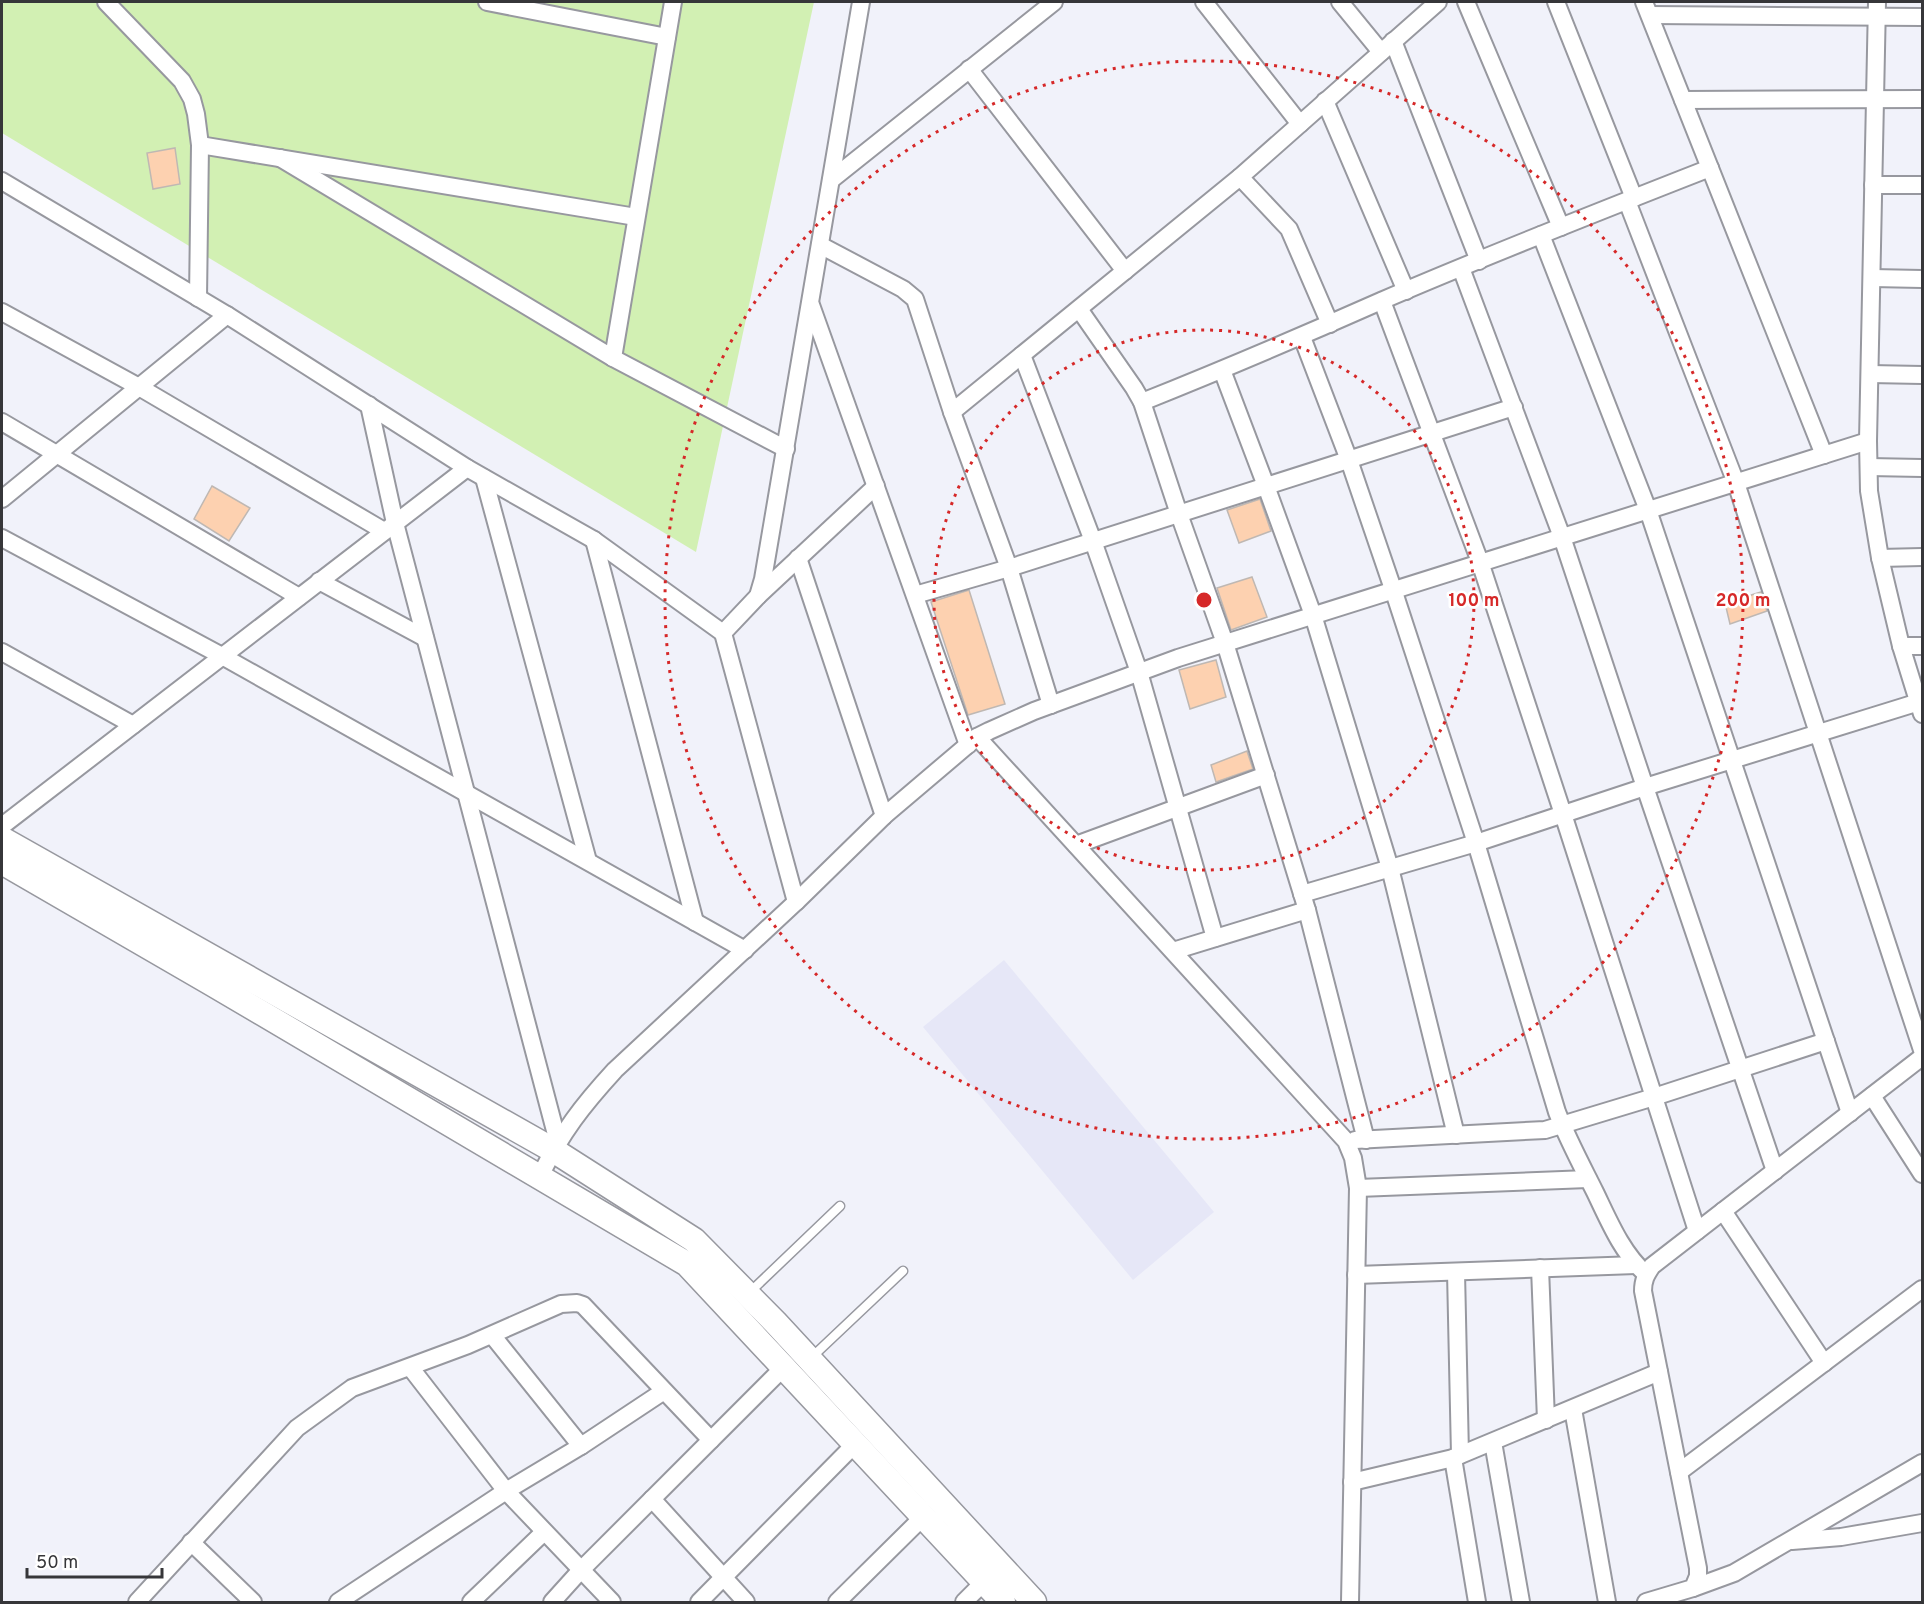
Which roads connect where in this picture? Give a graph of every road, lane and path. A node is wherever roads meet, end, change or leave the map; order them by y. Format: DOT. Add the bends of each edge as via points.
graph roads {
  1 [pos="106,2"];
  2 [pos="487,2"];
  3 [pos="673,2"];
  4 [pos="861,2"];
  5 [pos="1054,2"];
  6 [pos="1204,2"];
  7 [pos="1340,2"];
  8 [pos="1438,2"];
  9 [pos="1466,2"];
  10 [pos="1556,2"];
  11 [pos="1647,8"];
  12 [pos="1877,9"];
  13 [pos="1923,17"];
  14 [pos="667,38"];
  15 [pos="1387,47"];
  16 [pos="969,69"];
  17 [pos="1875,99"];
  18 [pos="1923,99"];
  19 [pos="1683,100"];
  20 [pos="1326,101"];
  21 [pos="1300,124"];
  22 [pos="200,145"];
  23 [pos="280,158"];
  24 [pos="1710,168"];
  25 [pos="1240,177"];
  26 [pos="831,180"];
  27 [pos="2,181"];
  28 [pos="1873,184"];
  29 [pos="1923,185"];
  30 [pos="1630,200"];
  31 [pos="636,217"];
  32 [pos="1561,227"];
  33 [pos="1541,235"];
  34 [pos="820,245"];
  35 [pos="1479,261"];
  36 [pos="1461,268"];
  37 [pos="1125,271"];
  38 [pos="1872,278"];
  39 [pos="1923,279"];
  40 [pos="1406,291"];
  41 [pos="198,298"];
  42 [pos="1382,301"];
  43 [pos="810,303"];
  44 [pos="1079,309"];
  45 [pos="2,312"];
  46 [pos="227,315"];
  47 [pos="1330,324"];
  48 [pos="1302,337"];
  49 [pos="1022,355"];
  50 [pos="613,358"];
  51 [pos="1222,370"];
  52 [pos="1870,374"];
  53 [pos="1923,375"];
  54 [pos="139,387"];
  55 [pos="1142,402"];
  56 [pos="369,405"];
  57 [pos="1514,407"];
  58 [pos="952,412"];
  59 [pos="2,422"];
  60 [pos="1432,433"];
  61 [pos="1868,441"];
  62 [pos="786,449"];
  63 [pos="57,453"];
  64 [pos="1824,455"];
  65 [pos="1349,460"];
  66 [pos="1869,467"];
  67 [pos="467,468"];
  68 [pos="1923,468"];
  69 [pos="484,478"];
  70 [pos="1736,483"];
  71 [pos="876,486"];
  72 [pos="1266,486"];
  73 [pos="2,499"];
  74 [pos="1648,510"];
  75 [pos="1179,514"];
  76 [pos="390,527"];
  77 [pos="1562,537"];
  78 [pos="2,538"];
  79 [pos="594,540"];
  80 [pos="1094,541"];
  81 [pos="798,558"];
  82 [pos="1880,558"];
  83 [pos="1923,558"];
  84 [pos="1480,562"];
  85 [pos="1009,568"];
  86 [pos="319,581"];
  87 [pos="1394,589"];
  88 [pos="915,595"];
  89 [pos="759,596"];
  90 [pos="299,597"];
  91 [pos="1313,615"];
  92 [pos="723,633"];
  93 [pos="425,638"];
  94 [pos="1225,643"];
  95 [pos="1900,646"];
  96 [pos="1923,646"];
  97 [pos="2,652"];
  98 [pos="222,656"];
  99 [pos="1139,672"];
  100 [pos="1051,705"];
  101 [pos="1921,708"];
  102 [pos="133,724"];
  103 [pos="1819,734"];
  104 [pos="973,741"];
  105 [pos="1732,760"];
  106 [pos="1266,775"];
  107 [pos="1645,787"];
  108 [pos="466,793"];
  109 [pos="1178,807"];
  110 [pos="1563,814"];
  111 [pos="884,816"];
  112 [pos="2,826"];
  113 [pos="2,839"];
  114 [pos="1476,843"];
  115 [pos="1076,845"];
  116 [pos="588,861"];
  117 [pos="2,862"];
  118 [pos="1390,868"];
  119 [pos="796,902"];
  120 [pos="1305,902"];
  121 [pos="695,922"];
  122 [pos="1215,938"];
  123 [pos="745,950"];
  124 [pos="1173,951"];
  125 [pos="1826,1041"];
  126 [pos="1923,1050"];
  127 [pos="1923,1057"];
  128 [pos="1740,1068"];
  129 [pos="1872,1096"];
  130 [pos="1654,1097"];
  131 [pos="1850,1113"];
  132 [pos="1563,1126"];
  133 [pos="1456,1135"];
  134 [pos="1366,1140"];
  135 [pos="1346,1141"];
  136 [pos="555,1146"];
  137 [pos="1775,1171"];
  138 [pos="1923,1174"];
  139 [pos="540,1176"];
  140 [pos="1588,1179"];
  141 [pos="1358,1188"];
  142 [pos="840,1206"];
  143 [pos="1723,1211"];
  144 [pos="1697,1231"];
  145 [pos="1540,1268"];
  146 [pos="903,1270"];
  147 [pos="1641,1270"];
  148 [pos="1456,1272"];
  149 [pos="1356,1275"];
  150 [pos="1923,1289"];
  151 [pos="748,1295"];
  152 [pos="492,1335"];
  153 [pos="809,1359"];
  154 [pos="1824,1363"];
  155 [pos="410,1367"];
  156 [pos="783,1368"];
  157 [pos="1659,1372"];
  158 [pos="664,1391"];
  159 [pos="1573,1409"];
  160 [pos="1546,1420"];
  161 [pos="711,1440"];
  162 [pos="1493,1442"];
  163 [pos="855,1444"];
  164 [pos="581,1446"];
  165 [pos="1457,1456"];
  166 [pos="1923,1463"];
  167 [pos="1679,1472"];
  168 [pos="1352,1482"];
  169 [pos="506,1491"];
  170 [pos="652,1499"];
  171 [pos="923,1517"];
  172 [pos="1923,1523"];
  173 [pos="544,1532"];
  174 [pos="1788,1541"];
  175 [pos="191,1542"];
  176 [pos="580,1571"];
  177 [pos="723,1578"];
  178 [pos="984,1582"];
  179 [pos="1693,1588"];
  180 [pos="143,1600"];
  181 [pos="253,1602"];
  182 [pos="338,1602"];
  183 [pos="471,1602"];
  184 [pos="552,1602"];
  185 [pos="612,1602"];
  186 [pos="699,1602"];
  187 [pos="746,1602"];
  188 [pos="837,1602"];
  189 [pos="964,1602"];
  190 [pos="1003,1602"];
  191 [pos="1034,1602"];
  192 [pos="1350,1602"];
  193 [pos="1477,1602"];
  194 [pos="1521,1602"];
  195 [pos="1606,1602"];
  196 [pos="1646,1602"];
  1 -- 22 [label="street" via="182,81 194,106"];
  2 -- 14 [label="street"];
  3 -- 14 [label="street"];
  4 -- 26 [label="street"];
  5 -- 16 [label="street"];
  6 -- 21 [label="street"];
  7 -- 15 [label="street"];
  8 -- 15 [label="street"];
  9 -- 32 [label="street"];
  10 -- 30 [label="street"];
  11 -- 12 [label="street"];
  11 -- 19 [label="street"];
  12 -- 13 [label="street"];
  12 -- 17 [label="street"];
  14 -- 31 [label="street"];
  15 -- 20 [label="street"];
  15 -- 35 [label="street"];
  16 -- 26 [label="street"];
  16 -- 37 [label="street"];
  17 -- 18 [label="street"];
  17 -- 19 [label="street"];
  17 -- 28 [label="street"];
  19 -- 24 [label="street"];
  20 -- 21 [label="street"];
  20 -- 40 [label="street"];
  21 -- 25 [label="street"];
  22 -- 23 [label="street"];
  22 -- 41 [label="street"];
  23 -- 31 [label="street"];
  23 -- 50 [label="street"];
  24 -- 30 [label="street"];
  24 -- 64 [label="street"];
  25 -- 37 [label="street"];
  25 -- 47 [label="street" via="1289,229"];
  26 -- 34 [label="street"];
  27 -- 41 [label="street"];
  28 -- 29 [label="street"];
  28 -- 38 [label="street"];
  30 -- 32 [label="street"];
  30 -- 70 [label="street"];
  31 -- 50 [label="street"];
  32 -- 33 [label="street"];
  33 -- 35 [label="street"];
  33 -- 74 [label="street"];
  34 -- 43 [label="street"];
  34 -- 58 [label="street" via="915,299"];
  35 -- 36 [label="street"];
  36 -- 40 [label="street"];
  36 -- 57 [label="street"];
  37 -- 44 [label="street"];
  38 -- 39 [label="street"];
  38 -- 52 [label="street"];
  40 -- 42 [label="street"];
  41 -- 46 [label="street"];
  42 -- 47 [label="street"];
  42 -- 60 [label="street"];
  43 -- 62 [label="street"];
  43 -- 71 [label="street"];
  44 -- 49 [label="street"];
  44 -- 55 [label="street"];
  45 -- 54 [label="street"];
  46 -- 54 [label="street"];
  46 -- 56 [label="street"];
  47 -- 48 [label="street"];
  48 -- 51 [label="street"];
  48 -- 65 [label="street"];
  49 -- 58 [label="street"];
  49 -- 80 [label="street"];
  50 -- 62 [label="street"];
  51 -- 55 [label="street"];
  51 -- 72 [label="street"];
  52 -- 53 [label="street"];
  52 -- 61 [label="street"];
  54 -- 63 [label="street"];
  54 -- 76 [label="street"];
  55 -- 75 [label="street"];
  56 -- 67 [label="street"];
  56 -- 76 [label="street"];
  57 -- 60 [label="street"];
  57 -- 77 [label="street"];
  58 -- 85 [label="street"];
  59 -- 63 [label="street"];
  60 -- 65 [label="street"];
  60 -- 84 [label="street"];
  61 -- 64 [label="street"];
  61 -- 66 [label="street"];
  62 -- 89 [label="street"];
  63 -- 73 [label="street"];
  63 -- 90 [label="street"];
  64 -- 70 [label="street"];
  65 -- 72 [label="street"];
  65 -- 87 [label="street"];
  66 -- 68 [label="street"];
  66 -- 82 [label="street"];
  67 -- 69 [label="street"];
  67 -- 76 [label="street"];
  69 -- 79 [label="street"];
  69 -- 116 [label="street"];
  70 -- 74 [label="street"];
  70 -- 103 [label="street"];
  71 -- 81 [label="street"];
  71 -- 88 [label="street"];
  72 -- 75 [label="street"];
  72 -- 91 [label="street"];
  74 -- 77 [label="street"];
  74 -- 105 [label="street"];
  75 -- 80 [label="street"];
  75 -- 94 [label="street"];
  76 -- 86 [label="street"];
  76 -- 93 [label="street"];
  77 -- 84 [label="street"];
  77 -- 107 [label="street"];
  78 -- 98 [label="street"];
  79 -- 92 [label="street"];
  79 -- 121 [label="street"];
  80 -- 85 [label="street"];
  80 -- 99 [label="street"];
  81 -- 89 [label="street"];
  81 -- 111 [label="street"];
  82 -- 83 [label="street"];
  82 -- 95 [label="street"];
  84 -- 87 [label="street"];
  84 -- 110 [label="street"];
  85 -- 88 [label="street"];
  85 -- 100 [label="street"];
  86 -- 90 [label="street"];
  86 -- 93 [label="street"];
  87 -- 91 [label="street"];
  87 -- 114 [label="street"];
  88 -- 104 [label="street"];
  89 -- 92 [label="street"];
  90 -- 98 [label="street"];
  91 -- 94 [label="street"];
  91 -- 118 [label="street"];
  92 -- 119 [label="street"];
  93 -- 108 [label="street"];
  94 -- 99 [label="street"];
  94 -- 106 [label="street"];
  95 -- 96 [label="street"];
  95 -- 101 [label="street"];
  97 -- 102 [label="street"];
  98 -- 102 [label="street"];
  98 -- 108 [label="street"];
  99 -- 100 [label="street"];
  99 -- 109 [label="street"];
  100 -- 104 [label="street"];
  101 -- 103 [label="street"];
  102 -- 112 [label="street"];
  103 -- 105 [label="street"];
  103 -- 126 [label="street"];
  104 -- 111 [label="street"];
  104 -- 115 [label="street"];
  105 -- 107 [label="street"];
  105 -- 125 [label="street"];
  106 -- 109 [label="street"];
  106 -- 120 [label="street"];
  107 -- 110 [label="street"];
  107 -- 128 [label="street"];
  108 -- 116 [label="street"];
  108 -- 136 [label="street"];
  109 -- 115 [label="street"];
  109 -- 122 [label="street"];
  110 -- 114 [label="street"];
  110 -- 130 [label="street"];
  111 -- 119 [label="street"];
  113 -- 136 [label="street"];
  114 -- 118 [label="street"];
  114 -- 132 [label="street"];
  115 -- 124 [label="street"];
  116 -- 121 [label="street"];
  117 -- 139 [label="street"];
  118 -- 120 [label="street"];
  118 -- 133 [label="street"];
  119 -- 123 [label="street"];
  120 -- 122 [label="street"];
  120 -- 134 [label="street"];
  121 -- 123 [label="street"];
  122 -- 124 [label="street"];
  123 -- 136 [label="street" via="615,1070 589,1098"];
  124 -- 135 [label="street"];
  125 -- 128 [label="street"];
  125 -- 131 [label="street"];
  127 -- 129 [label="street"];
  128 -- 130 [label="street"];
  128 -- 137 [label="street"];
  129 -- 131 [label="street"];
  129 -- 138 [label="street"];
  130 -- 132 [label="street"];
  130 -- 144 [label="street"];
  131 -- 137 [label="street"];
  132 -- 133 [label="street" via="1530,1132"];
  132 -- 140 [label="street"];
  133 -- 134 [label="street"];
  134 -- 135 [label="street"];
  135 -- 141 [label="street"];
  136 -- 139 [label="street"];
  136 -- 151 [label="street" via="694,1240"];
  137 -- 143 [label="street"];
  139 -- 156 [label="street" via="687,1264"];
  140 -- 141 [label="street"];
  140 -- 147 [label="street" via="1618,1237"];
  141 -- 149 [label="street"];
  142 -- 151 [label="lane"];
  143 -- 144 [label="street"];
  143 -- 154 [label="street"];
  144 -- 147 [label="street" via="1652,1266"];
  145 -- 147 [label="street"];
  145 -- 148 [label="street"];
  145 -- 160 [label="street"];
  146 -- 153 [label="lane"];
  147 -- 157 [label="street"];
  148 -- 149 [label="street"];
  148 -- 165 [label="street"];
  149 -- 168 [label="street"];
  150 -- 154 [label="street"];
  151 -- 153 [label="street"];
  152 -- 155 [label="street"];
  152 -- 158 [label="street" via="561,1305 584,1305"];
  152 -- 164 [label="street"];
  153 -- 191 [label="street"];
  154 -- 167 [label="street"];
  155 -- 169 [label="street"];
  155 -- 175 [label="street" via="352,1388 297,1428"];
  156 -- 161 [label="street"];
  156 -- 163 [label="street"];
  157 -- 159 [label="street"];
  157 -- 167 [label="street"];
  158 -- 161 [label="street"];
  158 -- 164 [label="street"];
  159 -- 160 [label="street"];
  159 -- 195 [label="street"];
  160 -- 162 [label="street"];
  161 -- 170 [label="street"];
  162 -- 165 [label="street"];
  162 -- 194 [label="street"];
  163 -- 171 [label="street"];
  163 -- 177 [label="street"];
  164 -- 169 [label="street"];
  165 -- 168 [label="street"];
  165 -- 193 [label="street"];
  166 -- 174 [label="street"];
  167 -- 179 [label="street" via="1698,1568"];
  168 -- 192 [label="street"];
  169 -- 173 [label="street"];
  169 -- 182 [label="street"];
  170 -- 176 [label="street"];
  170 -- 177 [label="street"];
  171 -- 178 [label="street"];
  171 -- 188 [label="street"];
  172 -- 174 [label="street" via="1841,1537"];
  173 -- 176 [label="street"];
  173 -- 183 [label="street"];
  174 -- 179 [label="street" via="1734,1573"];
  175 -- 180 [label="street"];
  175 -- 181 [label="street"];
  176 -- 184 [label="street"];
  176 -- 185 [label="street"];
  177 -- 186 [label="street"];
  177 -- 187 [label="street"];
  178 -- 189 [label="street"];
  178 -- 190 [label="street"];
  179 -- 196 [label="street"];
}
